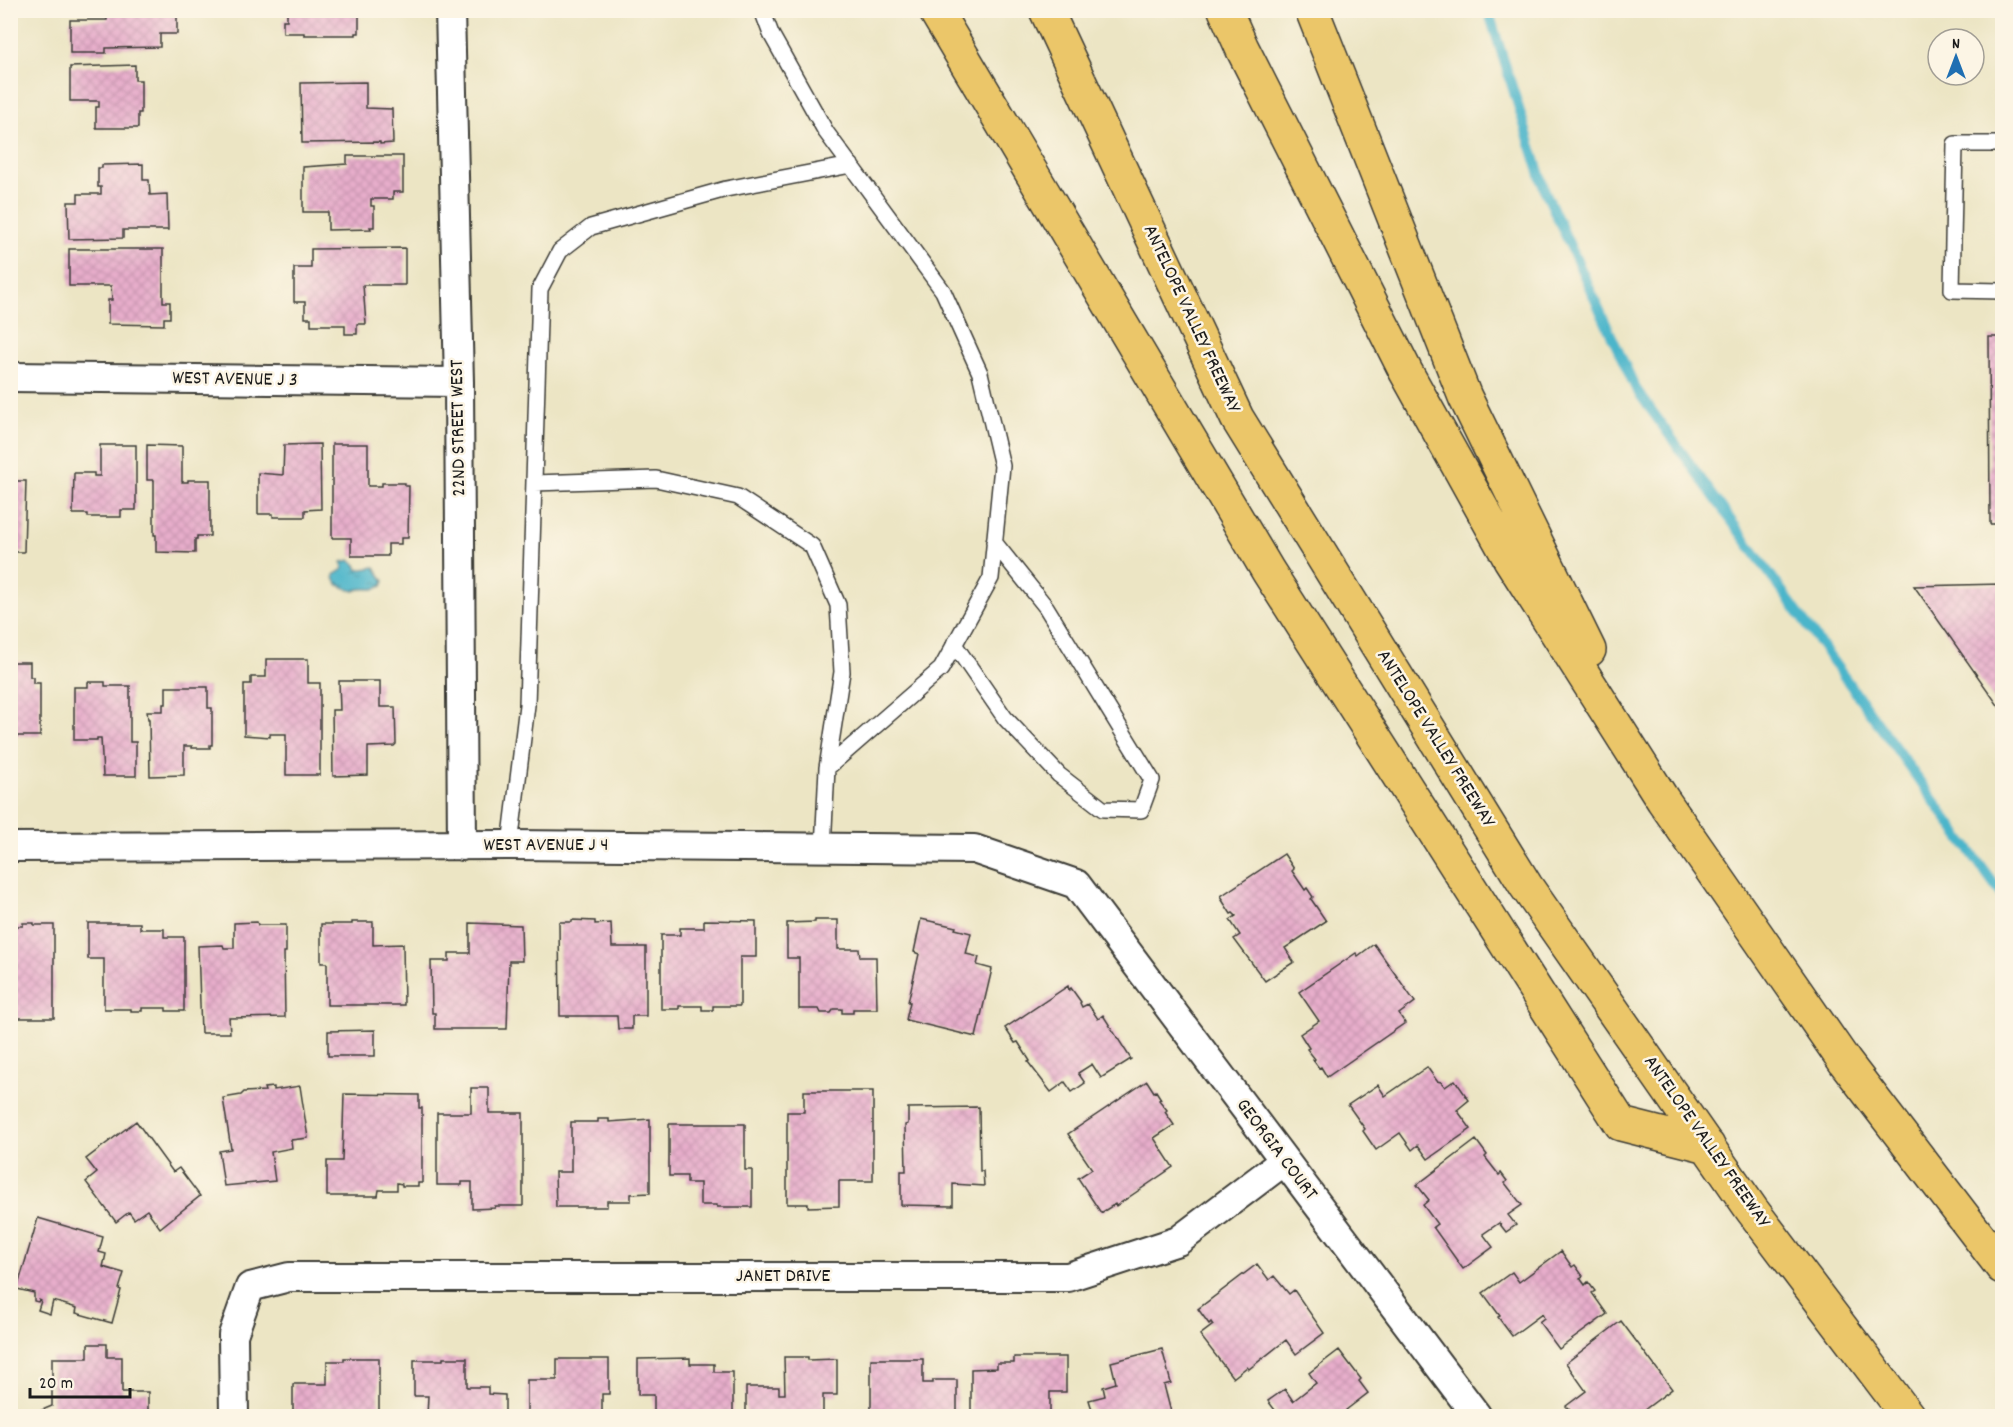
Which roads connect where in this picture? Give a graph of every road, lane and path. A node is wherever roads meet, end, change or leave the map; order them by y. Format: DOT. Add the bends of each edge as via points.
graph roads {
  1 [pos="450,10"];
  2 [pos="762,10"];
  3 [pos="935,10"];
  4 [pos="1046,10"];
  5 [pos="1224,10"];
  6 [pos="1312,10"];
  7 [pos="2002,144"];
  8 [pos="851,165"];
  9 [pos="2002,291"];
  10 [pos="10,377"];
  11 [pos="459,382"];
  12 [pos="534,483"];
  13 [pos="994,542"];
  14 [pos="954,644"];
  15 [pos="827,768"];
  16 [pos="1663,800"];
  17 [pos="510,845"];
  18 [pos="462,846"];
  19 [pos="10,847"];
  20 [pos="823,848"];
  21 [pos="1076,884"];
  22 [pos="1708,1146"];
  23 [pos="1284,1161"];
  24 [pos="2002,1267"];
  25 [pos="234,1416"];
  26 [pos="1477,1416"];
  27 [pos="1908,1416"];
  1 -- 11 [label="street, 22ND STREET WEST"];
  2 -- 8 [label="lane" via="771,34 826,132"];
  3 -- 22 [label="highway" via="1268,571 1621,1124"];
  4 -- 22 [label="highway, ANTELOPE VALLEY FREEWAY" via="1237,418 1526,886"];
  5 -- 16 [label="highway" via="1401,361 1504,549"];
  6 -- 16 [label="highway" via="1465,397"];
  7 -- 9 [label="lane" via="1954,144 1952,290"];
  8 -- 12 [label="lane" via="726,189 591,227 560,250 540,289"];
  8 -- 13 [label="lane" via="943,291 980,374 1002,466"];
  10 -- 11 [label="street, WEST AVENUE J 3"];
  11 -- 18 [label="street, 22ND STREET WEST"];
  12 -- 15 [label="lane" via="657,479 738,497 812,546 838,605 842,672"];
  12 -- 17 [label="lane" via="527,705"];
  13 -- 14 [label="lane" via="991,578"];
  13 -- 14 [label="lane" via="1046,608 1152,780 1141,810 1103,809 1059,775 1005,718"];
  14 -- 15 [label="lane" via="941,669"];
  15 -- 20 [label="lane"];
  16 -- 24 [label="highway" via="1845,1062"];
  17 -- 18 [label="street, WEST AVENUE J 4"];
  17 -- 20 [label="street, WEST AVENUE J 4"];
  18 -- 19 [label="street, WEST AVENUE J 4"];
  20 -- 21 [label="street, WEST AVENUE J 4" via="974,849"];
  21 -- 23 [label="street, GEORGIA COURT"];
  22 -- 27 [label="highway, ANTELOPE VALLEY FREEWAY"];
  23 -- 25 [label="street, JANET DRIVE" via="1178,1241 1068,1277 289,1277 250,1287 233,1335"];
  23 -- 26 [label="street, GEORGIA COURT"];
}
